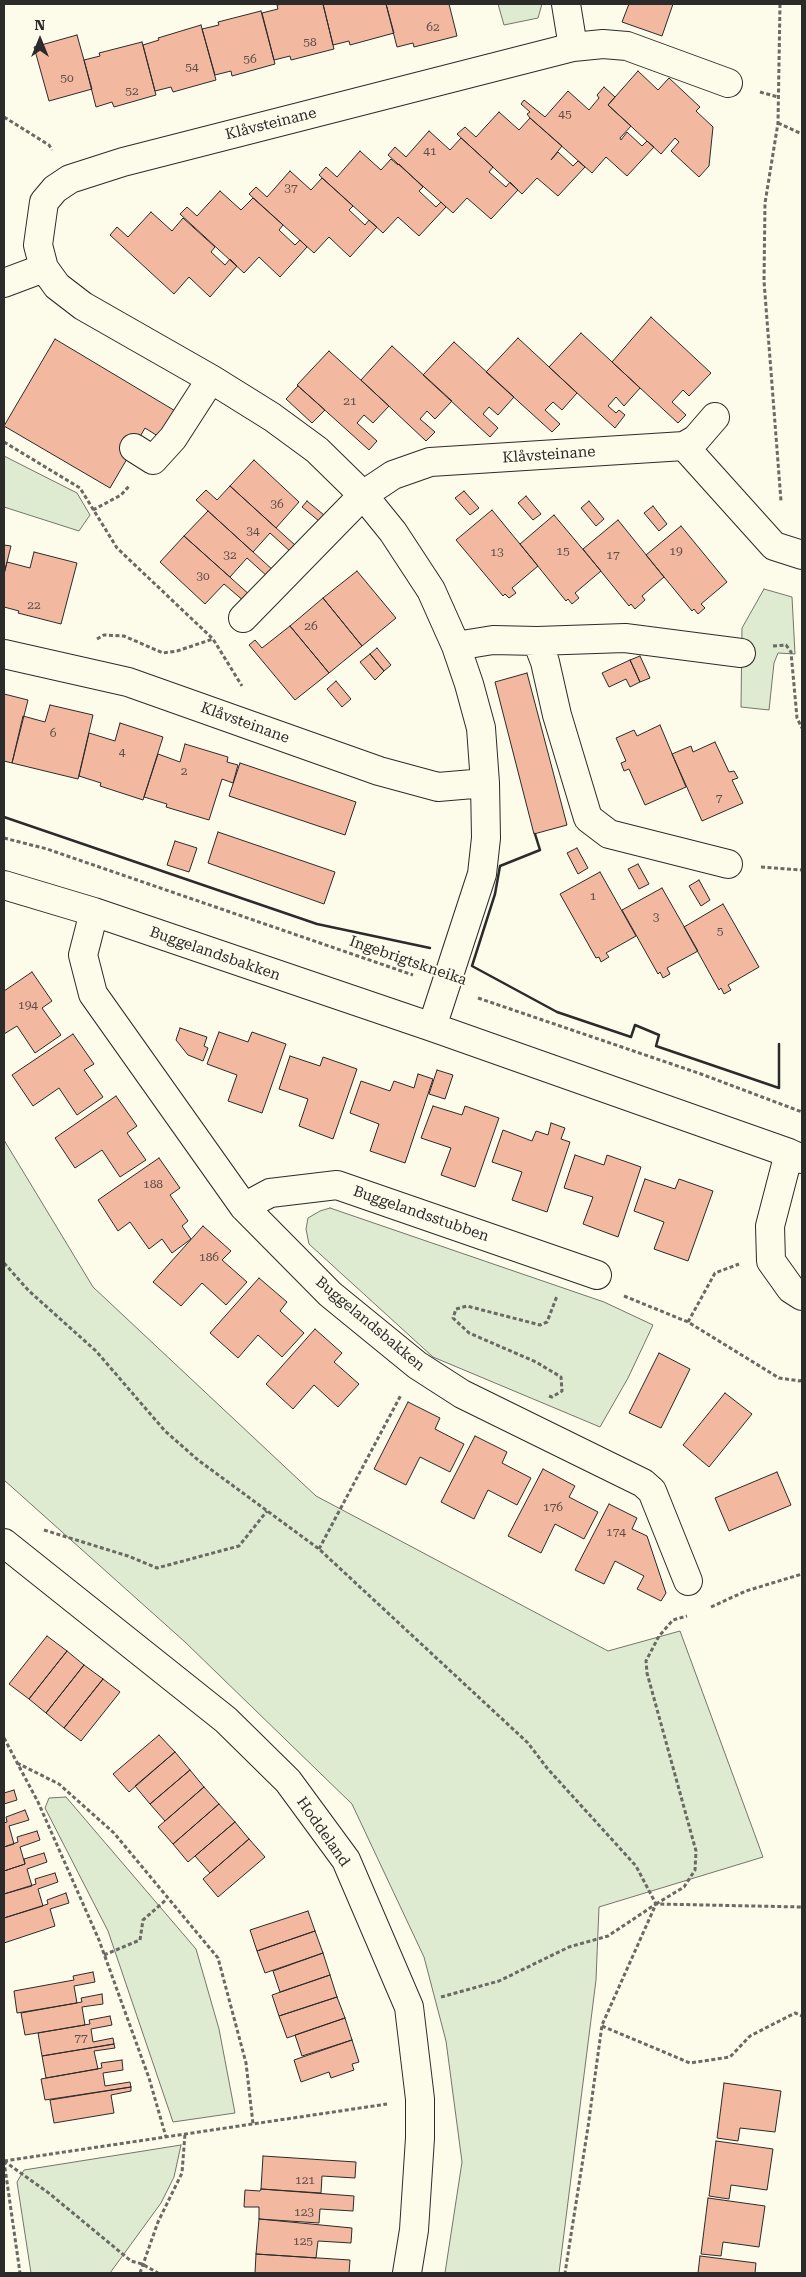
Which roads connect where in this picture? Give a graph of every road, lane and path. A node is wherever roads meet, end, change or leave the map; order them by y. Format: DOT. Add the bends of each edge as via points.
graph roads {
  1 [pos="566,4"];
  2 [pos="780,4"];
  3 [pos="573,47"];
  4 [pos="728,84"];
  5 [pos="4,117"];
  6 [pos="778,123"];
  7 [pos="802,134"];
  8 [pos="70,179"];
  9 [pos="44,268"];
  10 [pos="4,283"];
  11 [pos="211,379"];
  12 [pos="715,417"];
  13 [pos="4,442"];
  14 [pos="684,446"];
  15 [pos="144,454"];
  16 [pos="363,495"];
  17 [pos="94,510"];
  18 [pos="774,546"];
  19 [pos="802,555"];
  20 [pos="243,618"];
  21 [pos="213,639"];
  22 [pos="537,641"];
  23 [pos="456,646"];
  24 [pos="741,653"];
  25 [pos="4,654"];
  26 [pos="84,672"];
  27 [pos="243,723"];
  28 [pos="802,728"];
  29 [pos="485,783"];
  30 [pos="4,838"];
  31 [pos="728,864"];
  32 [pos="802,870"];
  33 [pos="4,885"];
  34 [pos="94,912"];
  35 [pos="445,986"];
  36 [pos="432,1027"];
  37 [pos="802,1112"];
  38 [pos="798,1156"];
  39 [pos="244,1207"];
  40 [pos="4,1263"];
  41 [pos="715,1273"];
  42 [pos="606,1284"];
  43 [pos="560,1289"];
  44 [pos="802,1296"];
  45 [pos="688,1322"];
  46 [pos="417,1365"];
  47 [pos="802,1380"];
  48 [pos="544,1394"];
  49 [pos="267,1511"];
  50 [pos="37,1528"];
  51 [pos="4,1543"];
  52 [pos="319,1549"];
  53 [pos="802,1574"];
  54 [pos="688,1581"];
  55 [pos="703,1611"];
  56 [pos="695,1613"];
  57 [pos="4,1738"];
  58 [pos="17,1763"];
  59 [pos="167,1899"];
  60 [pos="656,1904"];
  61 [pos="802,1907"];
  62 [pos="104,1955"];
  63 [pos="409,2007"];
  64 [pos="802,2016"];
  65 [pos="602,2026"];
  66 [pos="420,2099"];
  67 [pos="253,2124"];
  68 [pos="186,2134"];
  69 [pos="166,2137"];
  70 [pos="4,2161"];
  71 [pos="142,2264"];
  72 [pos="20,2273"];
  73 [pos="140,2273"];
  74 [pos="158,2273"];
  75 [pos="407,2273"];
  76 [pos="565,2273"];
  1 -- 3 [label="street"];
  2 -- 6 [label="path"];
  3 -- 4 [label="street, Klåvsteinane" via="627,46"];
  3 -- 8 [label="street, Klåvsteinane" via="132,160"];
  5 -- 8 [label="path" via="49,145"];
  6 -- 7 [label="path"];
  6 -- 18 [label="path" via="764,203 764,281 781,502"];
  8 -- 9 [label="street, Klåvsteinane" via="44,202 38,245"];
  9 -- 10 [label="street"];
  9 -- 11 [label="street, Klåvsteinane" via="57,286 84,306"];
  11 -- 15 [label="street" via="173,438"];
  11 -- 16 [label="street, Klåvsteinane" via="317,450"];
  12 -- 14 [label="street" via="696,439"];
  13 -- 17 [label="path" via="80,488"];
  14 -- 16 [label="street, Klåvsteinane" via="430,462 393,475"];
  14 -- 18 [label="street"];
  15 -- 17 [label="path" via="121,495"];
  16 -- 20 [label="street"];
  16 -- 23 [label="street, Klåvsteinane" via="393,532 430,590"];
  17 -- 21 [label="path" via="117,548"];
  18 -- 19 [label="street"];
  21 -- 26 [label="path" via="163,653 124,636 104,634 96,640"];
  21 -- 27 [label="path" via="246,693"];
  22 -- 23 [label="street" via="493,640"];
  22 -- 24 [label="street" via="625,638"];
  22 -- 31 [label="street" via="588,818 609,834"];
  23 -- 29 [label="street, Klåvsteinane" via="481,728"];
  24 -- 28 [label="path" via="769,656 774,645 786,646 791,652 797,718"];
  25 -- 26 [label="street, Klåvsteinane"];
  26 -- 27 [label="street, Klåvsteinane" via="128,682"];
  27 -- 29 [label="street, Klåvsteinane" via="379,771 438,787"];
  29 -- 35 [label="street, Klåvsteinane" via="486,838 482,874"];
  30 -- 35 [label="path, Ingebrigtskneika" via="47,849"];
  31 -- 32 [label="path"];
  33 -- 34 [label="street, Buggelandsbakken"];
  34 -- 36 [label="street, Buggelandsbakken"];
  34 -- 39 [label="street, Buggelandsbakken" via="83,955 94,994"];
  35 -- 36 [label="street, Klåvsteinane"];
  35 -- 37 [label="path, Ingebrigtskneika"];
  36 -- 38 [label="street, Buggelandsbakken"];
  38 -- 44 [label="street" via="770,1226 771,1261 791,1289"];
  39 -- 42 [label="street, Buggelandsstubben" via="270,1193 336,1185"];
  39 -- 46 [label="street, Buggelandsbakken" via="330,1294"];
  40 -- 49 [label="path" via="29,1291 96,1351 165,1431"];
  41 -- 45 [label="path"];
  42 -- 45 [label="path"];
  43 -- 48 [label="path" via="546,1322 540,1326 467,1306 456,1309 453,1318 469,1333 536,1362 561,1377 562,1391 552,1397"];
  45 -- 47 [label="path" via="778,1378"];
  46 -- 52 [label="path"];
  46 -- 54 [label="street, Buggelandsbakken" via="462,1394 643,1483 652,1491"];
  49 -- 50 [label="path" via="239,1546 157,1568"];
  49 -- 52 [label="path"];
  51 -- 63 [label="street, Hoddeland" via="226,1720 288,1781 346,1860"];
  52 -- 60 [label="path" via="528,1743 636,1866"];
  53 -- 55 [label="path" via="746,1591"];
  56 -- 60 [label="path" via="673,1620 659,1636 646,1661 696,1851 695,1870 684,1887"];
  57 -- 58 [label="path"];
  58 -- 59 [label="path" via="59,1784 114,1833"];
  58 -- 62 [label="path" via="38,1802"];
  59 -- 62 [label="path" via="143,1920 140,1940"];
  59 -- 67 [label="path" via="218,1958 246,2063"];
  60 -- 61 [label="path"];
  60 -- 63 [label="path" via="608,1936 569,1948 499,1981"];
  60 -- 65 [label="path"];
  62 -- 69 [label="path" via="149,2078"];
  63 -- 66 [label="street, Hoddeland"];
  64 -- 65 [label="path" via="795,2013 750,2036 730,2057 690,2064"];
  65 -- 76 [label="path"];
  66 -- 67 [label="path"];
  66 -- 75 [label="street, Hoddeland" via="414,2230"];
  67 -- 68 [label="path"];
  68 -- 69 [label="path"];
  68 -- 71 [label="path" via="182,2173"];
  69 -- 70 [label="path"];
  70 -- 71 [label="path" via="50,2194 131,2261"];
  70 -- 72 [label="path"];
  71 -- 73 [label="path"];
  71 -- 74 [label="path"];
}
